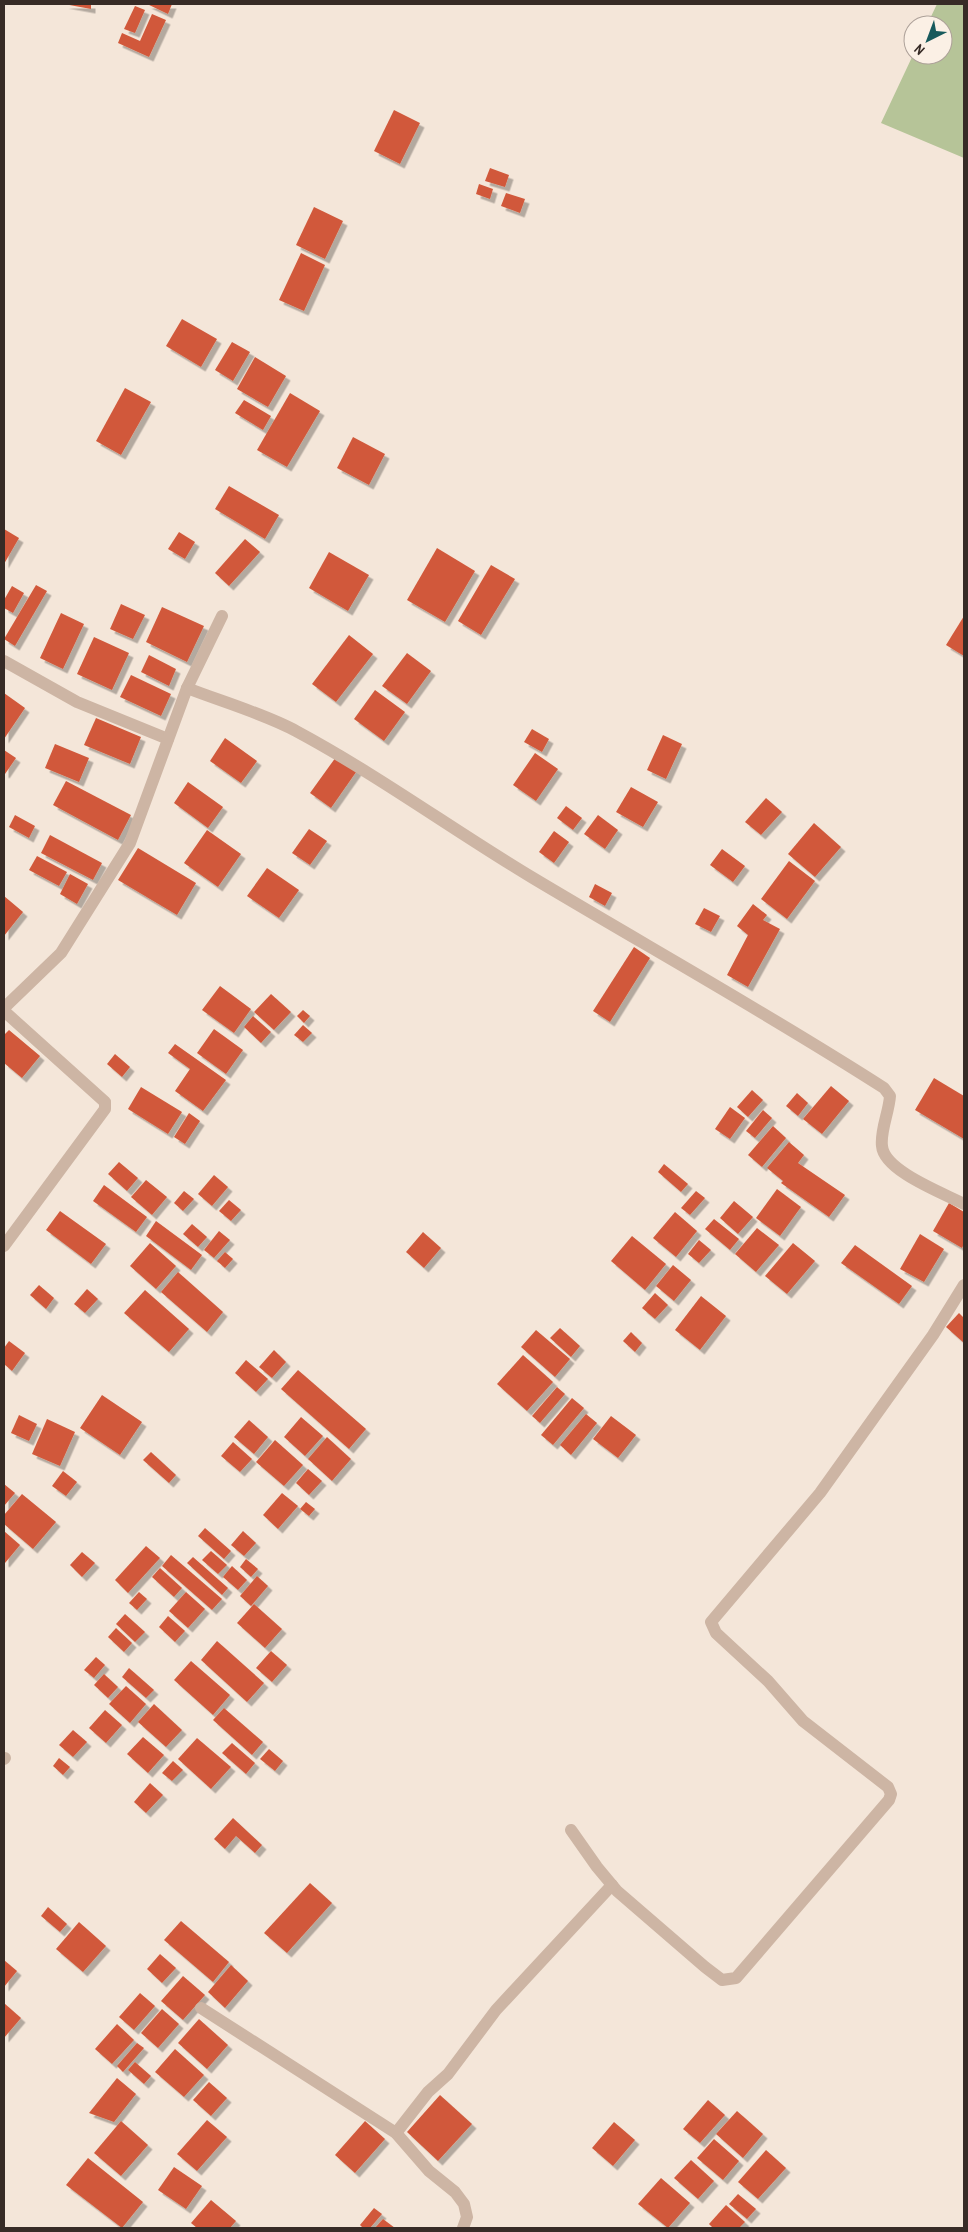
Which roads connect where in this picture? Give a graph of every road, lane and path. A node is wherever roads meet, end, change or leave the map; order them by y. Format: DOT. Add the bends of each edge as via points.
graph roads {
  1 [pos="222,616"];
  2 [pos="4,661"];
  3 [pos="187,688"];
  4 [pos="168,739"];
  5 [pos="4,1009"];
  6 [pos="964,1204"];
  7 [pos="4,1246"];
  8 [pos="964,1285"];
  9 [pos="571,1830"];
  10 [pos="612,1885"];
  11 [pos="201,2008"];
  12 [pos="396,2133"];
  13 [pos="462,2228"];
  1 -- 3 [label="street"];
  2 -- 4 [label="street" via="77,702"];
  3 -- 4 [label="street"];
  3 -- 6 [label="street" via="294,729 656,952 795,1030 884,1088 890,1096 882,1144 884,1156 894,1167"];
  4 -- 5 [label="street" via="130,843 98,897 61,953"];
  5 -- 7 [label="street" via="106,1102 105,1109"];
  8 -- 10 [label="street" via="934,1335 820,1493 711,1622 716,1633 768,1681 803,1721 888,1787 892,1794 889,1800 736,1978 730,1981 722,1980 705,1967"];
  9 -- 10 [label="street"];
  10 -- 12 [label="street" via="496,2010 448,2074 428,2092"];
  11 -- 12 [label="street"];
  12 -- 13 [label="street" via="429,2171 459,2198 467,2218"];
}
